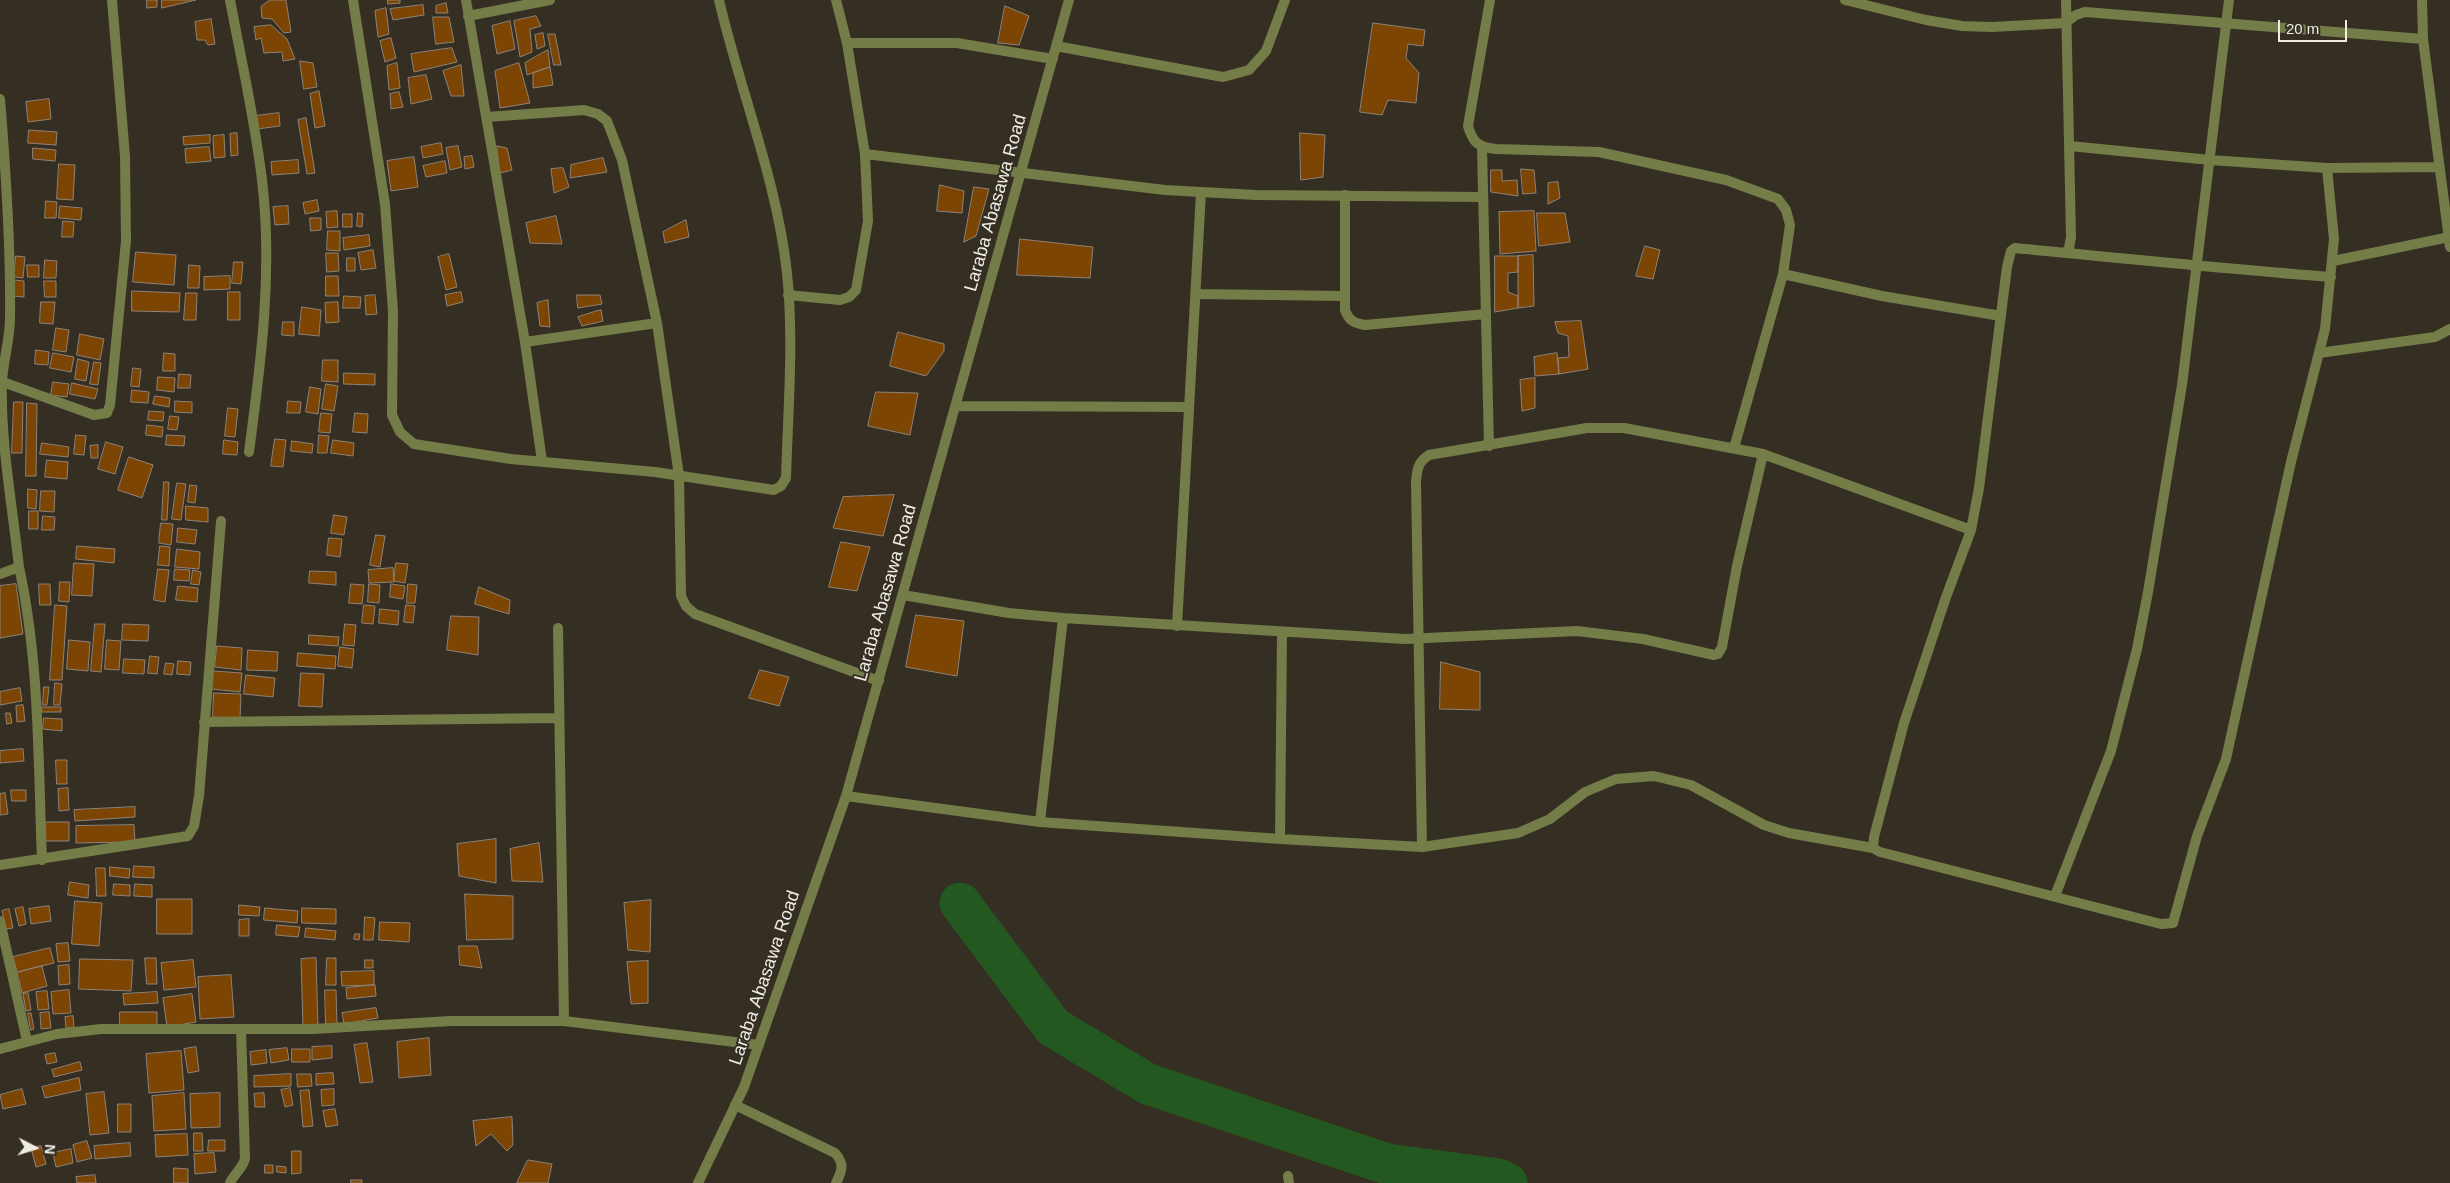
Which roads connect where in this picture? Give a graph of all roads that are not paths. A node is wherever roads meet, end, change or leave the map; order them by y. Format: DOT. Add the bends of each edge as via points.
graph roads {
  1 [pos="112,0"];
  2 [pos="230,0"];
  3 [pos="353,0"];
  4 [pos="466,0"];
  5 [pos="550,0"];
  6 [pos="719,0"];
  7 [pos="836,0"];
  8 [pos="1069,0"];
  9 [pos="1284,0"];
  10 [pos="1490,0"];
  11 [pos="1845,0"];
  12 [pos="2066,0"];
  13 [pos="2229,0"];
  14 [pos="2422,0"];
  15 [pos="468,16"];
  16 [pos="2227,22"];
  17 [pos="2065,23"];
  18 [pos="2423,39"];
  19 [pos="847,44"];
  20 [pos="1056,46"];
  21 [pos="1053,59"];
  22 [pos="0,99"];
  23 [pos="487,117"];
  24 [pos="2070,146"];
  25 [pos="1482,147"];
  26 [pos="865,154"];
  27 [pos="2210,160"];
  28 [pos="2438,167"];
  29 [pos="2327,168"];
  30 [pos="1021,172"];
  31 [pos="1201,192"];
  32 [pos="1345,195"];
  33 [pos="1483,197"];
  34 [pos="2450,240"];
  35 [pos="2066,252"];
  36 [pos="2333,261"];
  37 [pos="2196,267"];
  38 [pos="1782,274"];
  39 [pos="2331,277"];
  40 [pos="1195,294"];
  41 [pos="788,295"];
  42 [pos="1345,296"];
  43 [pos="1486,314"];
  44 [pos="2001,316"];
  45 [pos="657,323"];
  46 [pos="2450,329"];
  47 [pos="525,342"];
  48 [pos="2319,353"];
  49 [pos="1,382"];
  50 [pos="956,406"];
  51 [pos="1189,406"];
  52 [pos="1490,446"];
  53 [pos="1734,448"];
  54 [pos="249,452"];
  55 [pos="1763,454"];
  56 [pos="542,461"];
  57 [pos="679,476"];
  58 [pos="221,521"];
  59 [pos="1971,530"];
  60 [pos="19,567"];
  61 [pos="0,574"];
  62 [pos="903,595"];
  63 [pos="1063,618"];
  64 [pos="1177,626"];
  65 [pos="558,628"];
  66 [pos="1282,632"];
  67 [pos="1418,638"];
  68 [pos="878,681"];
  69 [pos="560,718"];
  70 [pos="204,722"];
  71 [pos="846,796"];
  72 [pos="1040,822"];
  73 [pos="1280,840"];
  74 [pos="1422,847"];
  75 [pos="1873,848"];
  76 [pos="42,860"];
  77 [pos="0,865"];
  78 [pos="2055,896"];
  79 [pos="0,921"];
  80 [pos="564,1021"];
  81 [pos="240,1029"];
  82 [pos="27,1041"];
  83 [pos="759,1045"];
  84 [pos="0,1049"];
  85 [pos="735,1105"];
  86 [pos="230,1183"];
  87 [pos="698,1183"];
  88 [pos="836,1183"];
  1 -- 49 [label="street" via="125,156 126,241 110,405 107,414 94,415"];
  2 -- 54 [label="street" via="262,179 266,252 262,356"];
  3 -- 56 [label="street" via="385,204 393,311 392,415 400,432 414,444"];
  4 -- 15 [label="street"];
  5 -- 15 [label="street"];
  6 -- 41 [label="street" via="773,196"];
  7 -- 19 [label="street"];
  8 -- 20 [label="street, Laraba Abasawa Road"];
  9 -- 20 [label="street" via="1266,51 1249,70 1223,77"];
  10 -- 25 [label="street" via="1468,126 1473,141"];
  11 -- 17 [label="street" via="1962,26"];
  12 -- 17 [label="street"];
  13 -- 16 [label="street"];
  14 -- 18 [label="street"];
  15 -- 23 [label="street"];
  16 -- 17 [label="street" via="2084,12"];
  16 -- 18 [label="street"];
  16 -- 27 [label="street"];
  17 -- 24 [label="street"];
  18 -- 28 [label="street"];
  19 -- 21 [label="street" via="957,43"];
  19 -- 26 [label="street"];
  20 -- 21 [label="street, Laraba Abasawa Road"];
  21 -- 30 [label="street, Laraba Abasawa Road"];
  22 -- 49 [label="street" via="6,176 10,320"];
  23 -- 45 [label="street" via="584,110 607,121 622,160"];
  23 -- 47 [label="street"];
  24 -- 27 [label="street"];
  24 -- 35 [label="street" via="2071,238"];
  25 -- 33 [label="street"];
  25 -- 38 [label="street" via="1599,152 1726,180 1778,199 1790,224"];
  26 -- 30 [label="street"];
  26 -- 41 [label="street" via="868,221 856,290 840,300"];
  27 -- 29 [label="street"];
  27 -- 37 [label="street"];
  28 -- 29 [label="street"];
  28 -- 34 [label="street"];
  29 -- 36 [label="street"];
  30 -- 31 [label="street"];
  30 -- 50 [label="street, Laraba Abasawa Road"];
  31 -- 32 [label="street"];
  31 -- 40 [label="street"];
  32 -- 33 [label="street"];
  32 -- 42 [label="street"];
  33 -- 43 [label="street"];
  34 -- 36 [label="street"];
  35 -- 37 [label="street"];
  35 -- 44 [label="street" via="2015,248 2011,251"];
  36 -- 39 [label="street"];
  37 -- 39 [label="street"];
  37 -- 78 [label="street" via="2182,385 2137,649 2110,751"];
  38 -- 44 [label="street" via="1882,296"];
  38 -- 53 [label="street"];
  39 -- 48 [label="street"];
  40 -- 42 [label="street"];
  40 -- 51 [label="street"];
  41 -- 57 [label="street" via="786,478 774,490"];
  42 -- 43 [label="street" via="1348,318 1365,325"];
  43 -- 52 [label="street"];
  44 -- 59 [label="street" via="1980,488"];
  45 -- 47 [label="street"];
  45 -- 57 [label="street"];
  46 -- 48 [label="street" via="2435,337"];
  47 -- 56 [label="street"];
  48 -- 78 [label="street" via="2291,462 2226,759 2197,836 2176,918 2173,922 2161,924"];
  49 -- 60 [label="street"];
  50 -- 51 [label="street"];
  50 -- 62 [label="street, Laraba Abasawa Road"];
  51 -- 64 [label="street"];
  52 -- 53 [label="street" via="1587,428 1624,428"];
  52 -- 67 [label="street" via="1429,455 1417,468"];
  53 -- 55 [label="street"];
  55 -- 59 [label="street"];
  55 -- 67 [label="street" via="1718,654 1704,654 1643,639 1576,631"];
  56 -- 57 [label="street"];
  57 -- 68 [label="street" via="681,596 686,606 695,614"];
  58 -- 70 [label="street"];
  59 -- 75 [label="street" via="1904,723"];
  60 -- 61 [label="street"];
  60 -- 76 [label="street" via="34,662"];
  62 -- 63 [label="street" via="1009,613"];
  62 -- 68 [label="street, Laraba Abasawa Road"];
  63 -- 64 [label="street"];
  63 -- 72 [label="street"];
  64 -- 66 [label="street"];
  65 -- 69 [label="street"];
  66 -- 67 [label="street"];
  66 -- 73 [label="street"];
  67 -- 74 [label="street"];
  68 -- 71 [label="street, Laraba Abasawa Road"];
  69 -- 70 [label="street"];
  69 -- 80 [label="street"];
  70 -- 76 [label="street" via="199,796 194,826 188,836"];
  71 -- 72 [label="street"];
  71 -- 83 [label="street, Laraba Abasawa Road"];
  72 -- 73 [label="street"];
  73 -- 74 [label="street"];
  74 -- 75 [label="street" via="1518,833 1550,819 1585,792 1616,779 1654,776 1691,786 1764,825"];
  75 -- 78 [label="street"];
  76 -- 77 [label="street"];
  79 -- 82 [label="street"];
  80 -- 81 [label="street"];
  80 -- 83 [label="street"];
  81 -- 82 [label="street" via="101,1029"];
  81 -- 86 [label="street" via="245,1159"];
  82 -- 84 [label="street"];
  83 -- 85 [label="street, Laraba Abasawa Road"];
  85 -- 87 [label="street, Laraba Abasawa Road"];
  85 -- 88 [label="street" via="835,1153 843,1168"];
}
